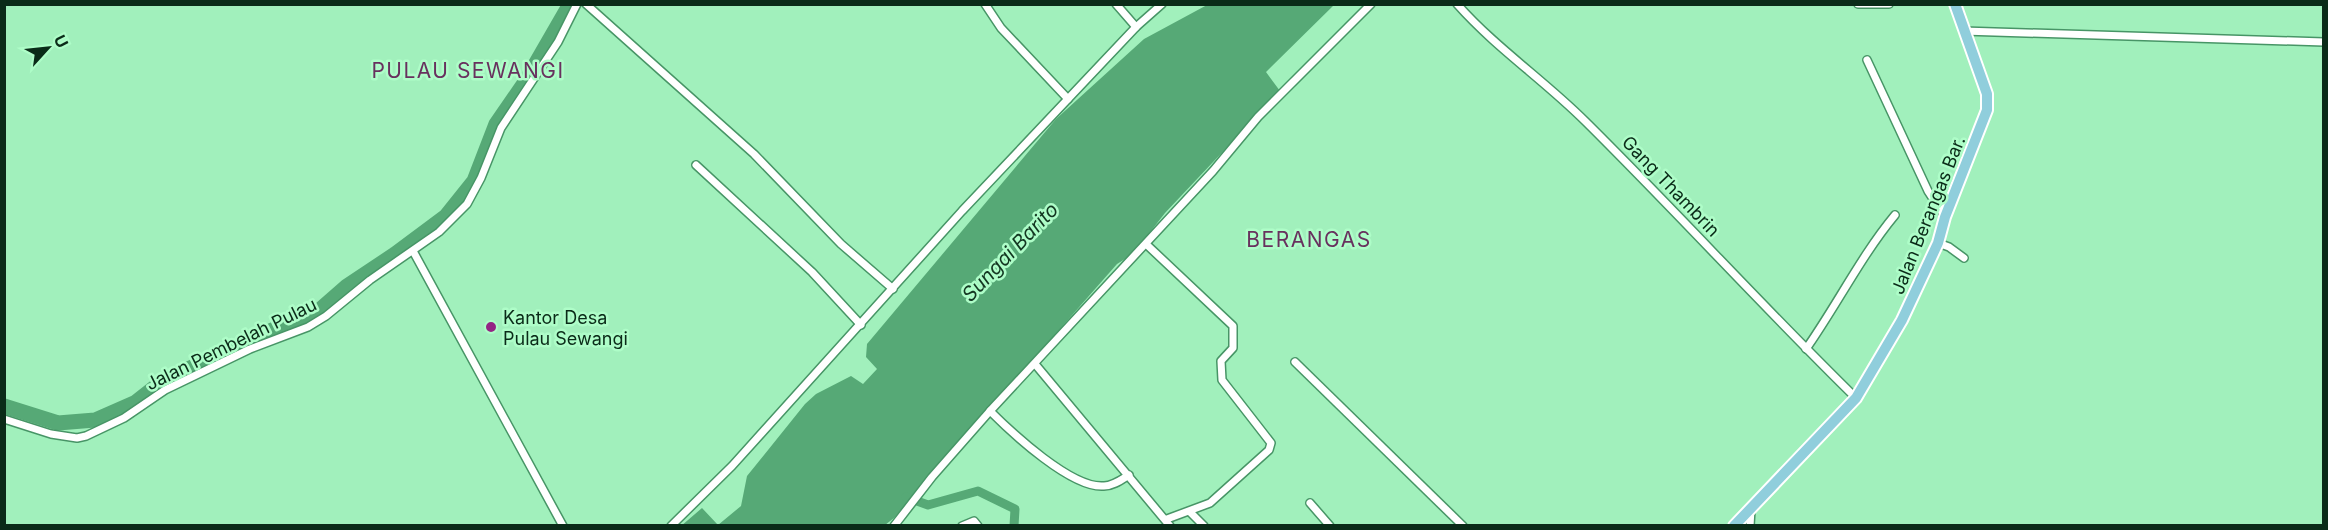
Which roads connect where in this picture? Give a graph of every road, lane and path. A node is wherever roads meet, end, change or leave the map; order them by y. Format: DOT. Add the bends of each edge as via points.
graph roads {
  1 [pos="577,4"];
  2 [pos="586,4"];
  3 [pos="985,4"];
  4 [pos="1116,4"];
  5 [pos="1162,4"];
  6 [pos="1371,4"];
  7 [pos="1457,4"];
  8 [pos="1858,4"];
  9 [pos="1889,4"];
  10 [pos="1955,4"];
  11 [pos="1136,27"];
  12 [pos="1963,31"];
  13 [pos="2324,42"];
  14 [pos="1867,60"];
  15 [pos="1068,99"];
  16 [pos="696,165"];
  17 [pos="1895,215"];
  18 [pos="1945,217"];
  19 [pos="1938,243"];
  20 [pos="1146,244"];
  21 [pos="413,250"];
  22 [pos="1964,258"];
  23 [pos="893,289"];
  24 [pos="861,325"];
  25 [pos="1806,349"];
  26 [pos="1295,362"];
  27 [pos="1035,364"];
  28 [pos="1856,398"];
  29 [pos="990,411"];
  30 [pos="4,419"];
  31 [pos="1129,475"];
  32 [pos="1310,503"];
  33 [pos="1751,506"];
  34 [pos="1190,512"];
  35 [pos="1169,522"];
  36 [pos="563,525"];
  37 [pos="671,525"];
  38 [pos="894,525"];
  39 [pos="962,525"];
  40 [pos="978,525"];
  41 [pos="1204,525"];
  42 [pos="1330,525"];
  43 [pos="1463,525"];
  44 [pos="1734,525"];
  45 [pos="1750,525"];
  1 -- 21 [label="street, Jalan Pembelah Pulau" via="558,42 501,128 466,204 439,232"];
  2 -- 23 [label="street" via="754,154 841,244"];
  3 -- 15 [label="street" via="1001,28"];
  4 -- 11 [label="street"];
  5 -- 11 [label="street"];
  6 -- 20 [label="street" via="1258,117"];
  7 -- 25 [label="street, Gang Thambrin" via="1674,208"];
  8 -- 9 [label="street"];
  10 -- 12 [label="main road, Jalan Berangas Bar."];
  11 -- 15 [label="street"];
  12 -- 13 [label="street"];
  12 -- 18 [label="main road, Jalan Berangas Bar." via="1987,94 1987,110"];
  14 -- 18 [label="street" via="1928,191"];
  15 -- 23 [label="street"];
  16 -- 24 [label="street" via="812,272"];
  17 -- 25 [label="street" via="1877,236"];
  18 -- 19 [label="main road, Jalan Berangas Bar."];
  19 -- 22 [label="street"];
  19 -- 28 [label="main road, Jalan Berangas Bar." via="1902,320"];
  20 -- 27 [label="street"];
  20 -- 34 [label="street" via="1233,326 1232,352 1221,361 1222,380 1271,444 1210,503"];
  21 -- 30 [label="street, Jalan Pembelah Pulau" via="308,327 250,349 165,390 103,429 69,437"];
  21 -- 36 [label="street"];
  23 -- 24 [label="street"];
  24 -- 37 [label="street" via="732,466"];
  25 -- 28 [label="street, Gang Thambrin"];
  26 -- 43 [label="street"];
  27 -- 29 [label="street"];
  27 -- 31 [label="street"];
  28 -- 33 [label="main road, Jalan Berangas Bar."];
  29 -- 31 [label="street" via="1042,458 1081,480 1106,486"];
  29 -- 38 [label="street"];
  31 -- 35 [label="street"];
  32 -- 42 [label="street"];
  33 -- 44 [label="main road, Jalan Berangas Bar."];
  33 -- 45 [label="street"];
  34 -- 35 [label="street"];
  34 -- 41 [label="street"];
  39 -- 40 [label="street" via="974,521"];
}
